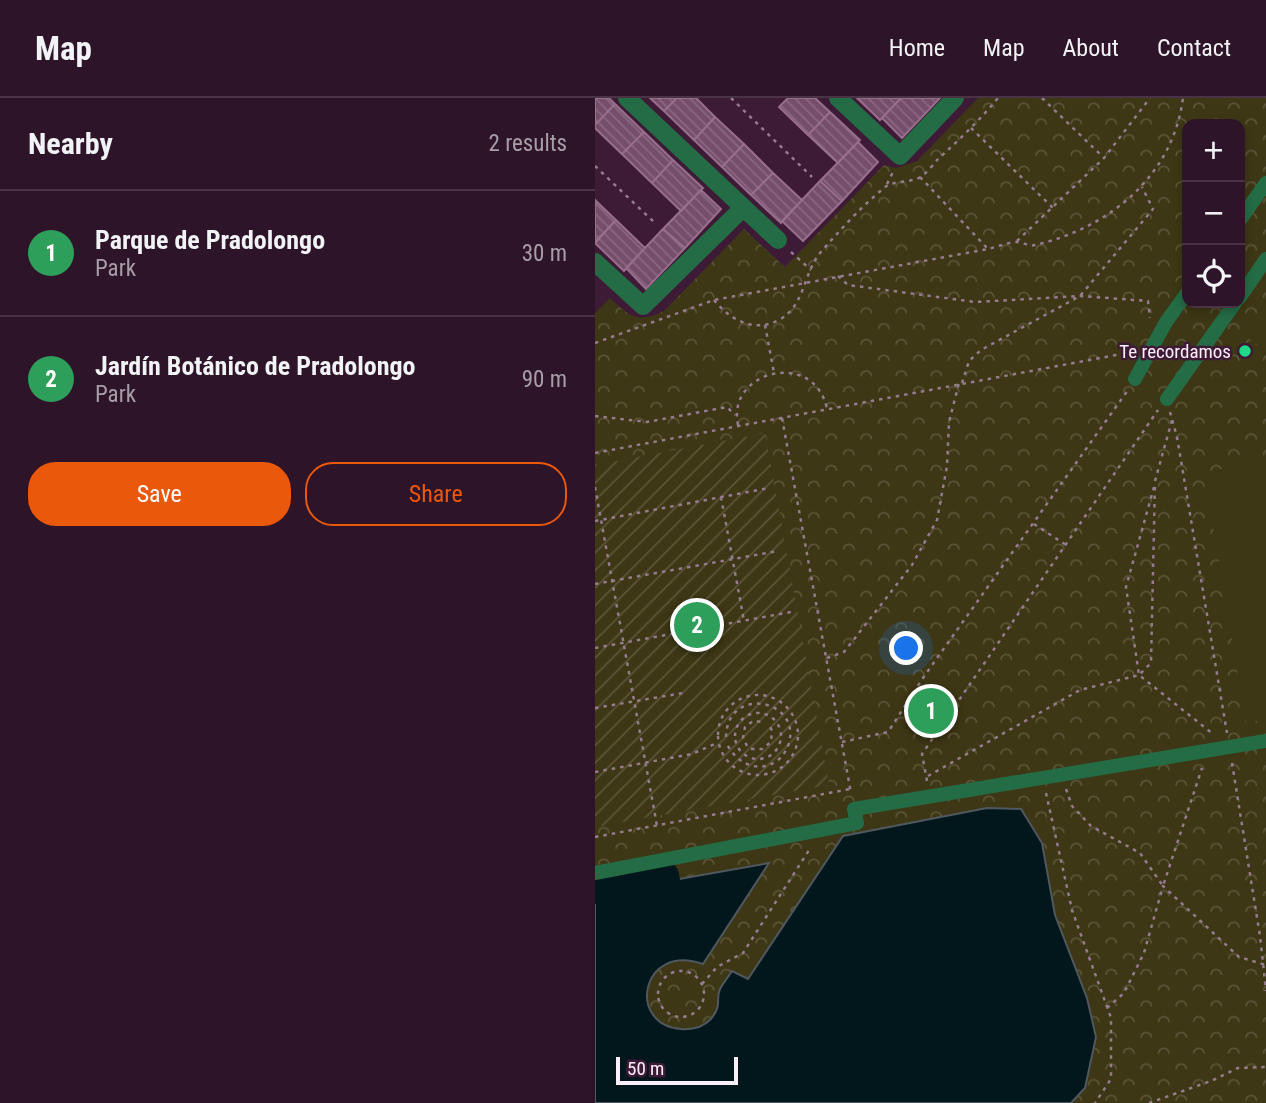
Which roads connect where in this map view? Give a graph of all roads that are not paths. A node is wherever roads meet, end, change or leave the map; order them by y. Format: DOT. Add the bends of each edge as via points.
graph roads {
  1 [pos="627,98"];
  2 [pos="838,98"];
  3 [pos="955,98"];
  4 [pos="1266,183"];
  5 [pos="743,208"];
  6 [pos="1245,213"];
  7 [pos="778,240"];
  8 [pos="1266,259"];
  9 [pos="595,261"];
  10 [pos="1245,290"];
  11 [pos="1182,300"];
  12 [pos="1231,308"];
  13 [pos="1135,379"];
  14 [pos="1167,398"];
  15 [pos="1266,741"];
  16 [pos="595,873"];
  1 -- 5 [label="street"];
  2 -- 3 [label="street" via="900,156"];
  4 -- 6 [label="street"];
  5 -- 7 [label="street"];
  5 -- 9 [label="street" via="643,306"];
  8 -- 10 [label="street"];
  11 -- 13 [label="street"];
  12 -- 14 [label="street"];
  15 -- 16 [label="street" via="854,809 857,823"];
}
